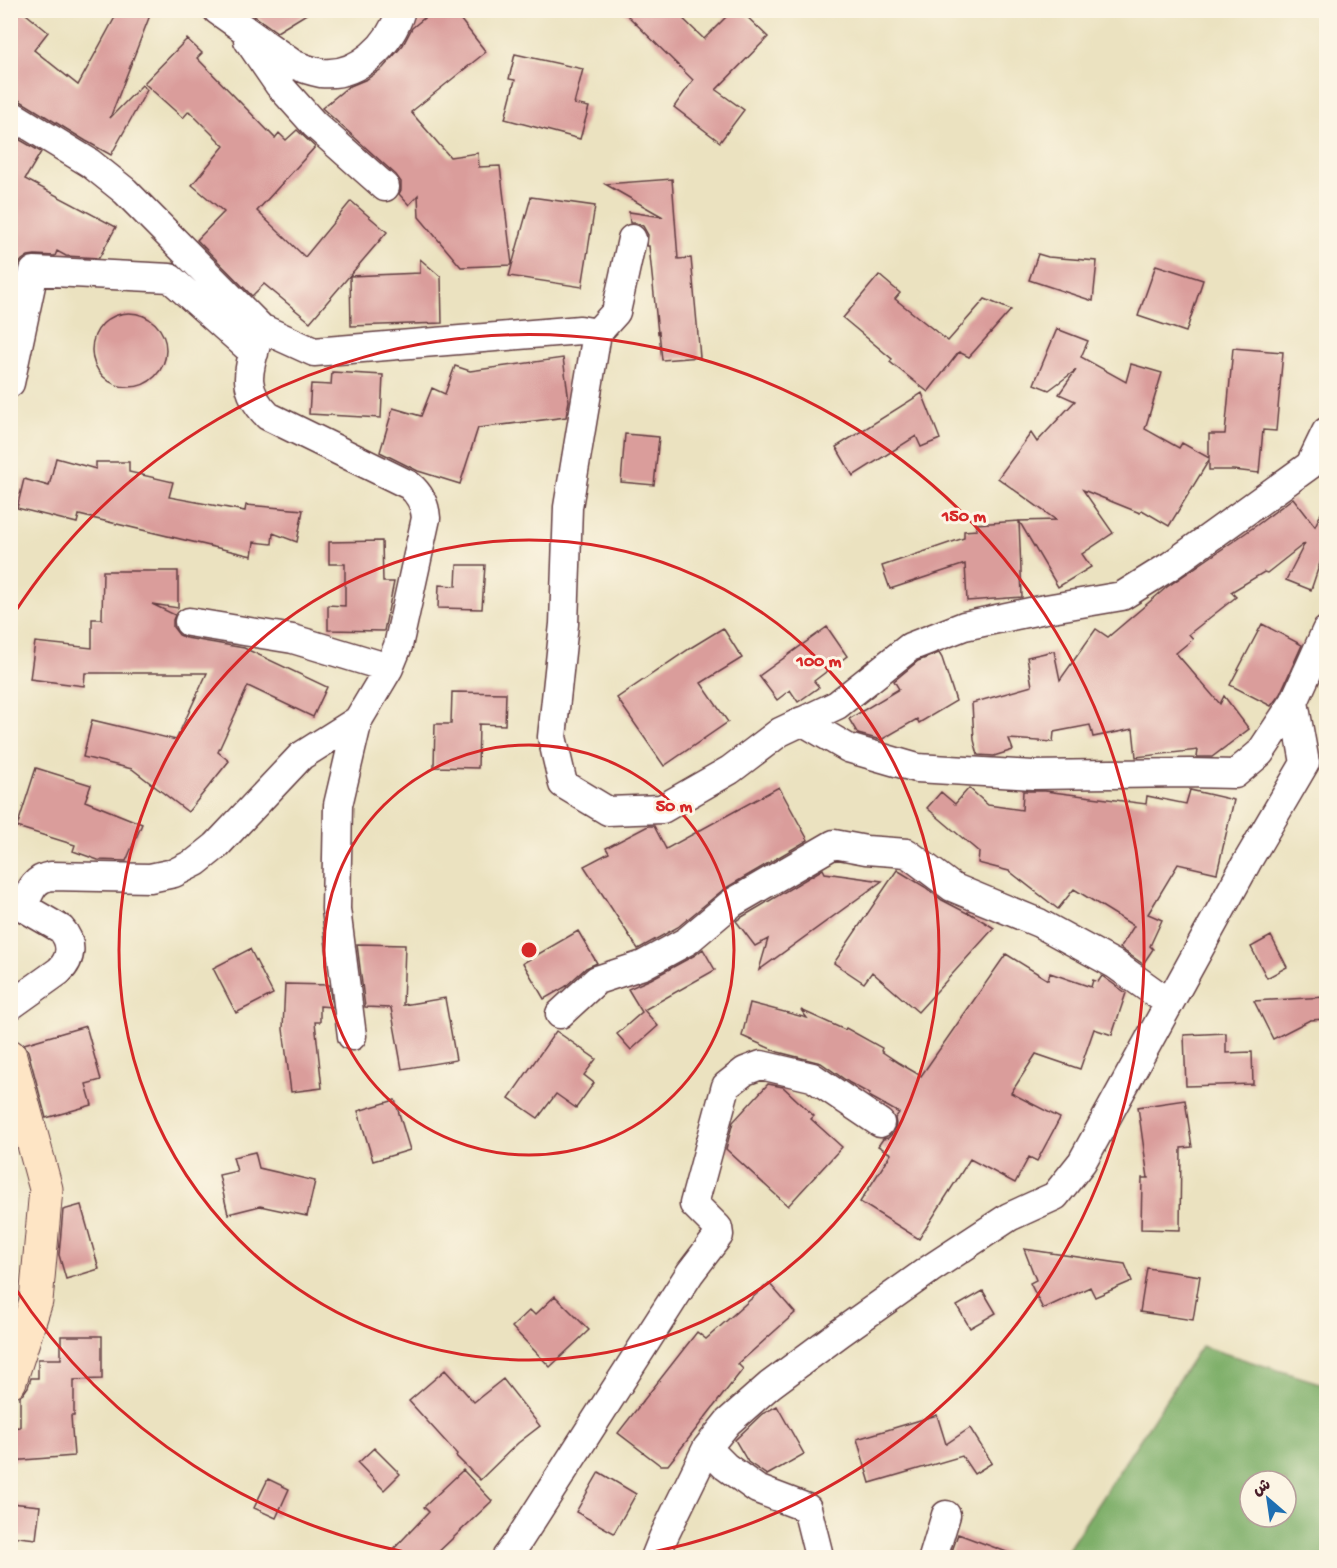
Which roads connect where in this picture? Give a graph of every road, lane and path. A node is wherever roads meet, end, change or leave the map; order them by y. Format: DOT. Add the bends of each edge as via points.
graph roads {
  1 [pos="402,10"];
  2 [pos="227,18"];
  3 [pos="10,114"];
  4 [pos="385,187"];
  5 [pos="632,239"];
  6 [pos="597,333"];
  7 [pos="258,341"];
  8 [pos="10,383"];
  9 [pos="1326,432"];
  10 [pos="189,622"];
  11 [pos="1326,631"];
  12 [pos="389,668"];
  13 [pos="1294,702"];
  14 [pos="358,720"];
  15 [pos="802,721"];
  16 [pos="17,904"];
  17 [pos="1169,1003"];
  18 [pos="10,1006"];
  19 [pos="560,1014"];
  20 [pos="352,1036"];
  21 [pos="10,1056"];
  22 [pos="880,1123"];
  23 [pos="10,1381"];
  24 [pos="707,1448"];
  25 [pos="946,1515"];
  26 [pos="506,1557"];
  27 [pos="655,1557"];
  28 [pos="818,1557"];
  29 [pos="933,1557"];
  1 -- 2 [label="street" via="391,34 367,59 351,68 322,73 293,64"];
  2 -- 4 [label="street" via="314,124"];
  3 -- 7 [label="street" via="90,163 125,191"];
  5 -- 6 [label="street" via="616,312"];
  6 -- 7 [label="street" via="580,330 314,352"];
  6 -- 15 [label="street" via="568,507 564,624 552,737 563,784 608,811 662,809 730,770 780,732"];
  7 -- 8 [label="street" via="170,278 34,271"];
  7 -- 12 [label="street" via="248,375 249,387 268,416 409,485 423,503 426,518 398,645"];
  9 -- 15 [label="street" via="1310,465 1122,596 964,626 910,647 837,705"];
  10 -- 12 [label="street" via="293,639"];
  11 -- 13 [label="street"];
  12 -- 14 [label="street"];
  13 -- 15 [label="street" via="1260,753 1235,774 1033,775 917,768 848,748"];
  13 -- 17 [label="street" via="1305,763"];
  14 -- 16 [label="street" via="301,756 196,862 174,873 150,878 46,877 36,882"];
  14 -- 20 [label="street" via="338,805 336,909"];
  16 -- 18 [label="street" via="61,929 70,950 59,971"];
  17 -- 19 [label="street" via="1116,965 1039,923 952,887 907,853 834,844 732,903 687,941 643,965 597,980"];
  17 -- 24 [label="street" via="1082,1162 1056,1196 1009,1217 840,1333 770,1385 728,1422"];
  21 -- 23 [label="street" via="46,1189 36,1300"];
  22 -- 26 [label="street" via="812,1077 761,1065 745,1071 726,1086 694,1204 718,1228 718,1235"];
  24 -- 27 [label="street"];
  24 -- 28 [label="street" via="757,1489 807,1508"];
  25 -- 29 [label="street"];
}
